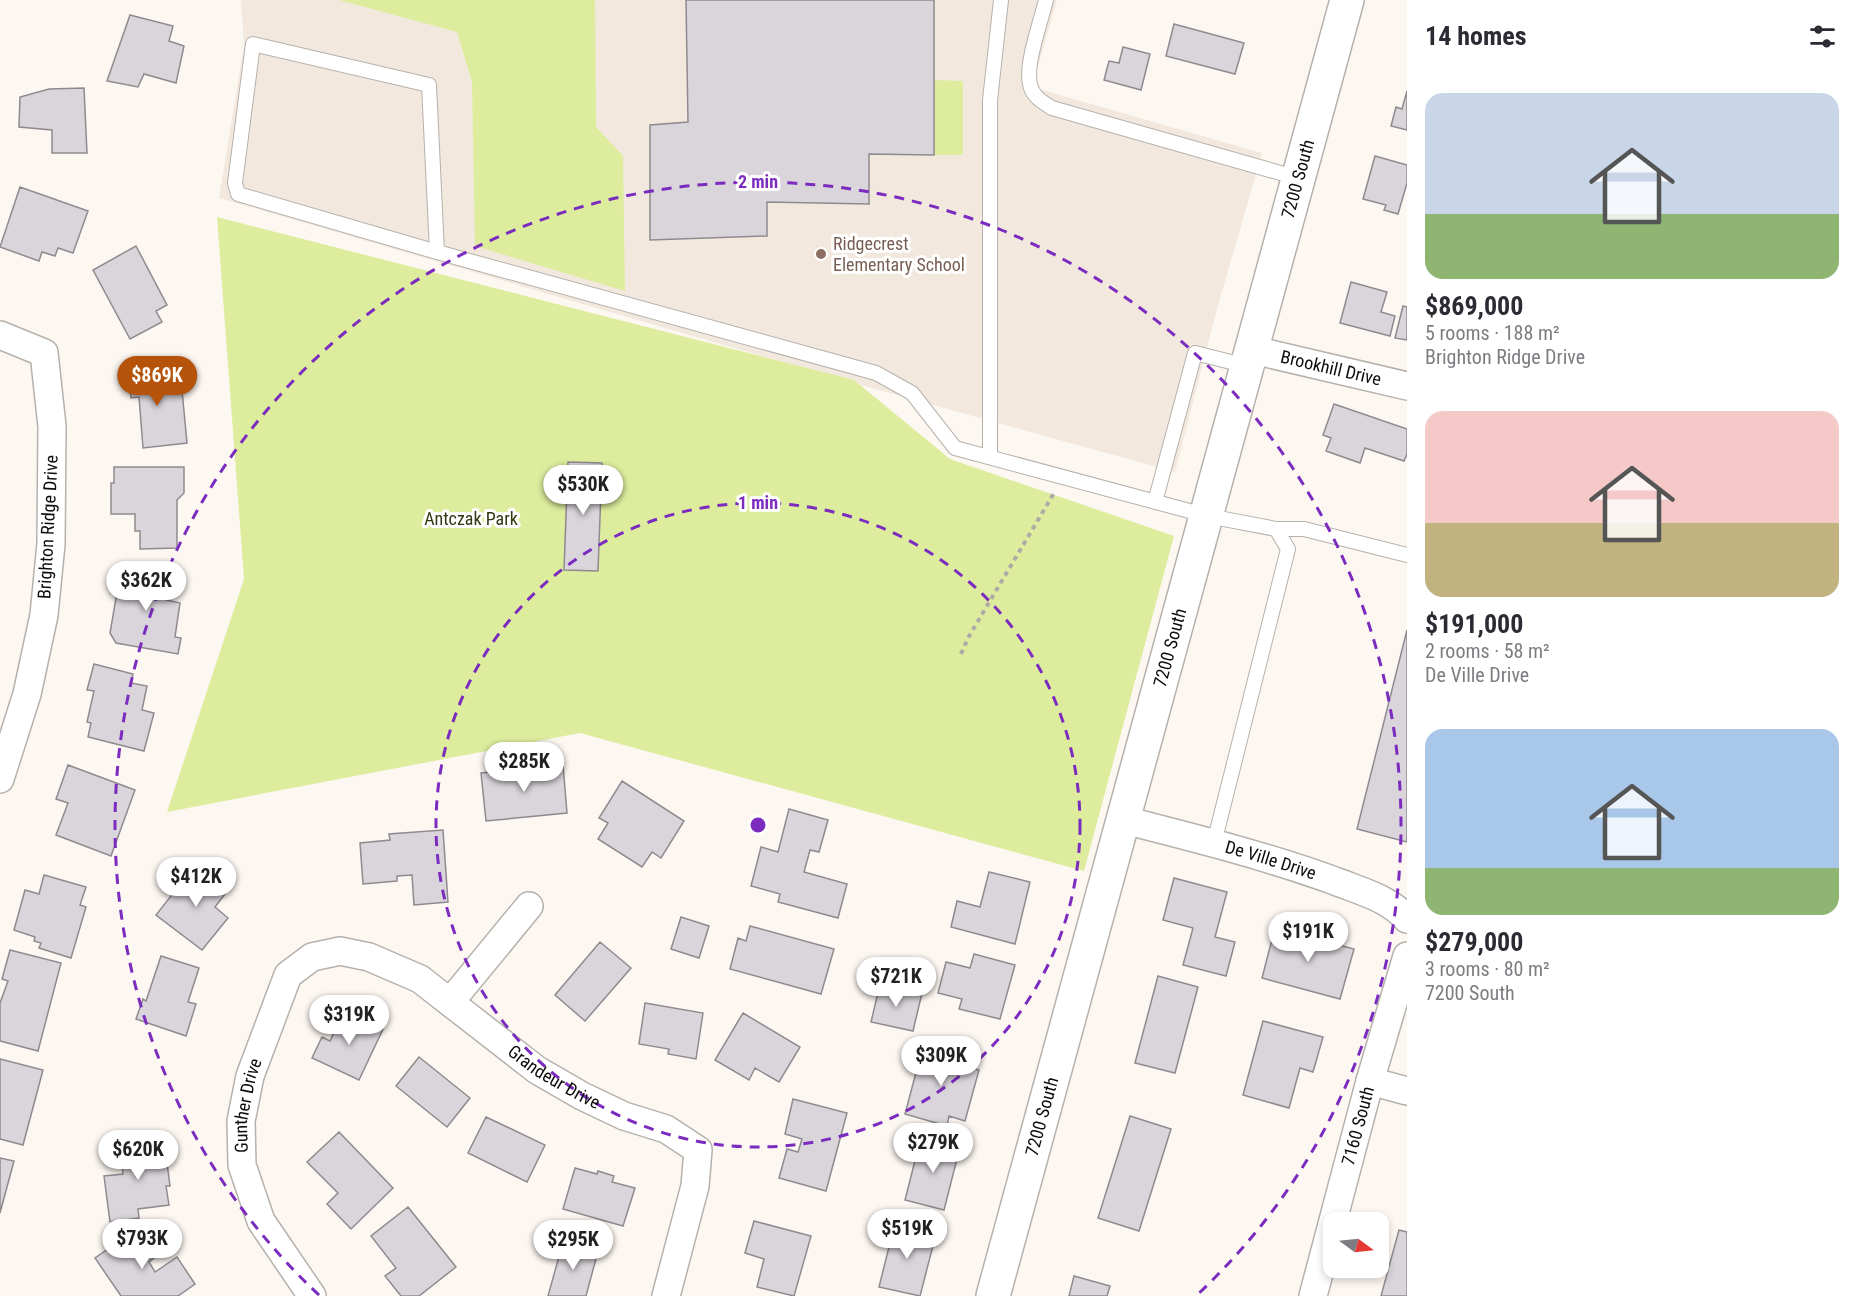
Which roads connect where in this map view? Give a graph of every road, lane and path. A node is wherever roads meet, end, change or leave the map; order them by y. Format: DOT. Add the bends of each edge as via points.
graph roads {
  1 [pos="1001,0"];
  2 [pos="1046,0"];
  3 [pos="1347,0"];
  4 [pos="1299,178"];
  5 [pos="437,252"];
  6 [pos="0,335"];
  7 [pos="1251,358"];
  8 [pos="1407,386"];
  9 [pos="990,457"];
  10 [pos="1063,477"];
  11 [pos="1155,502"];
  12 [pos="1208,516"];
  13 [pos="1276,529"];
  14 [pos="1407,555"];
  15 [pos="961,654"];
  16 [pos="0,779"];
  17 [pos="1124,820"];
  18 [pos="1214,843"];
  19 [pos="529,906"];
  20 [pos="1407,919"];
  21 [pos="1407,956"];
  22 [pos="288,975"];
  23 [pos="451,1001"];
  24 [pos="1370,1081"];
  25 [pos="1407,1091"];
  26 [pos="312,1296"];
  27 [pos="666,1296"];
  28 [pos="993,1296"];
  29 [pos="1313,1296"];
  1 -- 9 [label="lane" via="990,100"];
  2 -- 4 [label="lane" via="1029,68 1030,85 1037,99 1052,108"];
  3 -- 4 [label="street, 7200 South"];
  4 -- 7 [label="street, 7200 South"];
  5 -- 5 [label="lane" via="238,194 235,183 254,44 429,85"];
  5 -- 9 [label="lane" via="876,374 912,393 956,448"];
  6 -- 16 [label="street, Brighton Ridge Drive" via="44,353 52,426 51,544 44,615 27,694"];
  7 -- 8 [label="street, Brookhill Drive"];
  7 -- 11 [label="lane" via="1196,353"];
  7 -- 12 [label="street, 7200 South"];
  9 -- 10 [label="lane"];
  10 -- 11 [label="lane"];
  10 -- 15 [label="path"];
  11 -- 12 [label="lane"];
  12 -- 13 [label="lane"];
  12 -- 17 [label="street, 7200 South"];
  13 -- 14 [label="lane" via="1304,528"];
  13 -- 18 [label="lane" via="1288,549"];
  17 -- 18 [label="street, De Ville Drive"];
  17 -- 28 [label="street, 7200 South"];
  18 -- 20 [label="street, De Ville Drive" via="1283,862 1381,899"];
  19 -- 23 [label="street"];
  21 -- 24 [label="street, 7160 South"];
  22 -- 23 [label="street, Grandeur Drive" via="312,957 340,951 369,957 420,979"];
  22 -- 26 [label="street, Gunther Drive" via="250,1076 241,1121 242,1165 261,1221"];
  23 -- 27 [label="street, Grandeur Drive" via="537,1070 624,1116 666,1129 698,1150 695,1186"];
  24 -- 25 [label="street"];
  24 -- 29 [label="street, 7160 South"];
}
